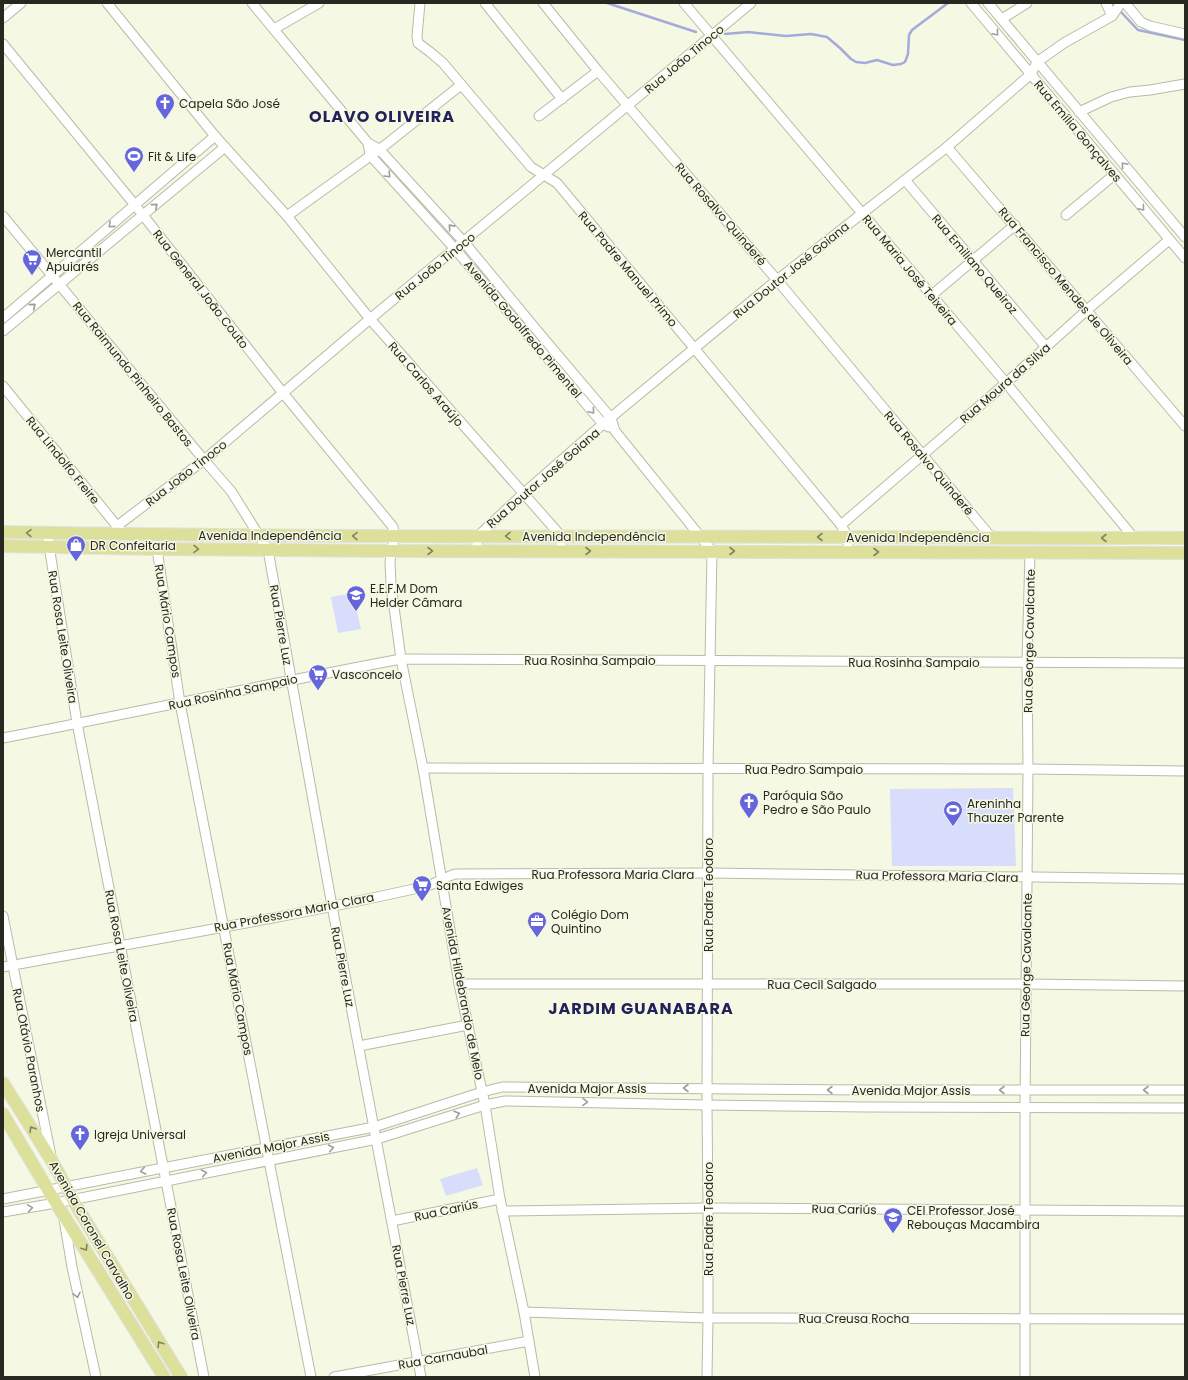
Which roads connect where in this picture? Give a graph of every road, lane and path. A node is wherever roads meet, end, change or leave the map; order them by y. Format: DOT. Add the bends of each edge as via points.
graph roads {
  1 [pos="20,3"];
  2 [pos="107,3"];
  3 [pos="252,3"];
  4 [pos="319,3"];
  5 [pos="410,3"];
  6 [pos="420,3"];
  7 [pos="485,3"];
  8 [pos="543,3"];
  9 [pos="684,3"];
  10 [pos="751,3"];
  11 [pos="971,3"];
  12 [pos="988,3"];
  13 [pos="1027,3"];
  14 [pos="1106,3"];
  15 [pos="1121,3"];
  16 [pos="1125,3"];
  17 [pos="1112,16"];
  18 [pos="3,18"];
  19 [pos="1002,19"];
  20 [pos="274,29"];
  21 [pos="1185,34"];
  22 [pos="711,36"];
  23 [pos="3,44"];
  24 [pos="1037,62"];
  25 [pos="598,71"];
  26 [pos="1031,74"];
  27 [pos="1185,84"];
  28 [pos="461,85"];
  29 [pos="562,99"];
  30 [pos="628,106"];
  31 [pos="1080,112"];
  32 [pos="539,116"];
  33 [pos="215,136"];
  34 [pos="947,146"];
  35 [pos="225,147"];
  36 [pos="374,152"];
  37 [pos="544,175"];
  38 [pos="1114,175"];
  39 [pos="905,180"];
  40 [pos="1141,185"];
  41 [pos="1130,194"];
  42 [pos="135,205"];
  43 [pos="863,213"];
  44 [pos="143,215"];
  45 [pos="1066,215"];
  46 [pos="3,216"];
  47 [pos="287,216"];
  48 [pos="1015,225"];
  49 [pos="1183,233"];
  50 [pos="1169,240"];
  51 [pos="464,242"];
  52 [pos="455,249"];
  53 [pos="1185,258"];
  54 [pos="973,261"];
  55 [pos="53,276"];
  56 [pos="777,280"];
  57 [pos="60,284"];
  58 [pos="932,295"];
  59 [pos="1087,310"];
  60 [pos="3,318"];
  61 [pos="370,320"];
  62 [pos="3,331"];
  63 [pos="540,334"];
  64 [pos="532,340"];
  65 [pos="1046,347"];
  66 [pos="694,349"];
  67 [pos="1006,383"];
  68 [pos="3,386"];
  69 [pos="283,393"];
  70 [pos="611,418"];
  71 [pos="604,424"];
  72 [pos="1185,426"];
  73 [pos="615,431"];
  74 [pos="923,454"];
  75 [pos="204,460"];
  76 [pos="523,494"];
  77 [pos="841,525"];
  78 [pos="120,530"];
  79 [pos="3,532"];
  80 [pos="46,533"];
  81 [pos="259,535"];
  82 [pos="394,536"];
  83 [pos="561,536"];
  84 [pos="1182,536"];
  85 [pos="477,537"];
  86 [pos="701,537"];
  87 [pos="848,537"];
  88 [pos="991,537"];
  89 [pos="1134,538"];
  90 [pos="3,546"];
  91 [pos="49,547"];
  92 [pos="157,549"];
  93 [pos="268,550"];
  94 [pos="477,550"];
  95 [pos="391,551"];
  96 [pos="561,551"];
  97 [pos="712,551"];
  98 [pos="848,551"];
  99 [pos="1030,553"];
  100 [pos="1185,553"];
  101 [pos="401,659"];
  102 [pos="711,661"];
  103 [pos="1027,662"];
  104 [pos="1185,664"];
  105 [pos="291,680"];
  106 [pos="180,703"];
  107 [pos="77,723"];
  108 [pos="3,738"];
  109 [pos="423,768"];
  110 [pos="708,769"];
  111 [pos="1028,769"];
  112 [pos="1185,771"];
  113 [pos="708,873"];
  114 [pos="1027,877"];
  115 [pos="442,879"];
  116 [pos="1185,879"];
  117 [pos="332,906"];
  118 [pos="3,916"];
  119 [pos="224,926"];
  120 [pos="120,945"];
  121 [pos="8,966"];
  122 [pos="459,984"];
  123 [pos="708,984"];
  124 [pos="1027,984"];
  125 [pos="1185,986"];
  126 [pos="468,1025"];
  127 [pos="358,1046"];
  128 [pos="3,1083"];
  129 [pos="707,1089"];
  130 [pos="867,1090"];
  131 [pos="1025,1090"];
  132 [pos="1182,1090"];
  133 [pos="482,1092"];
  134 [pos="485,1105"];
  135 [pos="707,1105"];
  136 [pos="866,1107"];
  137 [pos="1025,1108"];
  138 [pos="1182,1108"];
  139 [pos="3,1114"];
  140 [pos="374,1127"];
  141 [pos="376,1139"];
  142 [pos="267,1148"];
  143 [pos="52,1160"];
  144 [pos="269,1161"];
  145 [pos="163,1168"];
  146 [pos="166,1181"];
  147 [pos="66,1186"];
  148 [pos="48,1190"];
  149 [pos="3,1199"];
  150 [pos="72,1199"];
  151 [pos="500,1199"];
  152 [pos="56,1203"];
  153 [pos="708,1208"];
  154 [pos="1024,1210"];
  155 [pos="502,1211"];
  156 [pos="1185,1211"];
  157 [pos="3,1212"];
  158 [pos="64,1215"];
  159 [pos="392,1221"];
  160 [pos="524,1312"];
  161 [pos="708,1318"];
  162 [pos="1025,1319"];
  163 [pos="1185,1319"];
  164 [pos="528,1341"];
  165 [pos="418,1362"];
  166 [pos="96,1377"];
  167 [pos="164,1377"];
  168 [pos="181,1377"];
  169 [pos="204,1377"];
  170 [pos="311,1377"];
  171 [pos="334,1377"];
  172 [pos="421,1377"];
  173 [pos="535,1377"];
  174 [pos="707,1377"];
  175 [pos="1025,1377"];
  1 -- 18 [label="street"];
  2 -- 33 [label="street, Rua Carlos Araújo"];
  3 -- 20 [label="street"];
  4 -- 20 [label="street"];
  5 -- 6 [label="street, Rua Padre Manuel Primo"];
  6 -- 28 [label="street, Rua Padre Manuel Primo" via="417,42 436,57"];
  7 -- 29 [label="street"];
  8 -- 25 [label="street, Rua Rosalvo Quinderé"];
  9 -- 22 [label="street, Rua Maria José Teixeira"];
  10 -- 22 [label="street, Rua João Tinoco"];
  11 -- 26 [label="street, Rua Emília Gonçalves, one-way"];
  12 -- 19 [label="street, Rua Emília Gonçalves"];
  13 -- 19 [label="street"];
  14 -- 17 [label="street"];
  15 -- 17 [label="street, Rua Doutor José Goiana"];
  16 -- 21 [label="street" via="1141,22"];
  17 -- 24 [label="street, Rua Doutor José Goiana" via="1064,43"];
  19 -- 24 [label="street, Rua Emília Gonçalves"];
  20 -- 36 [label="street"];
  22 -- 30 [label="street, Rua João Tinoco"];
  22 -- 43 [label="street, Rua Maria José Teixeira"];
  23 -- 42 [label="street, Rua General João Couto"];
  24 -- 26 [label="street, Rua Doutor José Goiana"];
  24 -- 31 [label="street, Rua Emília Gonçalves"];
  25 -- 29 [label="street"];
  25 -- 30 [label="street, Rua Rosalvo Quinderé"];
  26 -- 34 [label="street, Rua Doutor José Goiana"];
  26 -- 38 [label="street, Rua Emília Gonçalves"];
  27 -- 31 [label="street" via="1111,97"];
  28 -- 36 [label="street"];
  28 -- 37 [label="street, Rua Padre Manuel Primo" via="531,167"];
  29 -- 32 [label="street"];
  30 -- 37 [label="street, Rua João Tinoco"];
  30 -- 56 [label="street, Rua Rosalvo Quinderé"];
  40 -- 31 [label="street, Rua Emília Gonçalves, one-way"];
  33 -- 35 [label="street, Rua Carlos Araújo"];
  33 -- 42 [label="street"];
  34 -- 39 [label="street, Rua Doutor José Goiana"];
  34 -- 48 [label="street, Rua Francisco Mendes de Oliveira"];
  44 -- 35 [label="street, one-way"];
  35 -- 47 [label="street, Rua Carlos Araújo"];
  36 -- 47 [label="street"];
  51 -- 36 [label="street, Avenida Godolfredo Pimentel, one-way"];
  36 -- 52 [label="street, Avenida Godolfredo Pimentel, one-way"];
  37 -- 51 [label="street, Rua João Tinoco"];
  37 -- 66 [label="street, Rua Padre Manuel Primo" via="557,183"];
  38 -- 41 [label="street, Rua Emília Gonçalves"];
  38 -- 45 [label="street"];
  39 -- 43 [label="street, Rua Doutor José Goiana"];
  39 -- 54 [label="street, Rua Emiliano Queiroz"];
  40 -- 41 [label="street"];
  40 -- 49 [label="street, Rua Emília Gonçalves"];
  41 -- 50 [label="street, Rua Emília Gonçalves, one-way"];
  42 -- 44 [label="street, Rua General João Couto"];
  42 -- 55 [label="street, one-way"];
  43 -- 56 [label="street, Rua Doutor José Goiana"];
  43 -- 58 [label="street, Rua Maria José Teixeira"];
  44 -- 57 [label="street"];
  44 -- 69 [label="street, Rua General João Couto"];
  46 -- 55 [label="street, Rua Raimundo Pinheiro Bastos"];
  47 -- 61 [label="street, Rua Carlos Araújo"];
  48 -- 54 [label="street"];
  48 -- 59 [label="street, Rua Francisco Mendes de Oliveira"];
  50 -- 53 [label="street, Rua Emília Gonçalves"];
  50 -- 59 [label="street, Rua Moura da Silva"];
  51 -- 52 [label="street, Rua João Tinoco"];
  51 -- 63 [label="street, Avenida Godolfredo Pimentel"];
  52 -- 61 [label="street, Rua João Tinoco"];
  52 -- 64 [label="street, Avenida Godolfredo Pimentel"];
  54 -- 58 [label="street"];
  54 -- 65 [label="street, Rua Emiliano Queiroz"];
  55 -- 57 [label="street, Rua Raimundo Pinheiro Bastos"];
  55 -- 60 [label="street"];
  56 -- 66 [label="street, Rua Doutor José Goiana"];
  56 -- 74 [label="street, Rua Rosalvo Quinderé"];
  62 -- 57 [label="street, one-way"];
  57 -- 75 [label="street, Rua Raimundo Pinheiro Bastos"];
  58 -- 67 [label="street, Rua Maria José Teixeira"];
  59 -- 65 [label="street, Rua Moura da Silva"];
  59 -- 72 [label="street, Rua Francisco Mendes de Oliveira"];
  61 -- 69 [label="street, Rua João Tinoco"];
  61 -- 76 [label="street, Rua Carlos Araújo"];
  63 -- 64 [label="street"];
  63 -- 70 [label="street, Avenida Godolfredo Pimentel"];
  64 -- 71 [label="street, Avenida Godolfredo Pimentel, one-way"];
  65 -- 67 [label="street, Rua Moura da Silva"];
  66 -- 70 [label="street, Rua Doutor José Goiana"];
  66 -- 77 [label="street, Rua Padre Manuel Primo"];
  67 -- 74 [label="street, Rua Moura da Silva"];
  67 -- 89 [label="street, Rua Maria José Teixeira"];
  68 -- 78 [label="street, Rua Lindolfo Freire"];
  69 -- 75 [label="street, Rua João Tinoco"];
  69 -- 82 [label="street, Rua General João Couto" via="391,524"];
  70 -- 71 [label="street, Rua Doutor José Goiana"];
  70 -- 73 [label="street"];
  71 -- 73 [label="street, Avenida Godolfredo Pimentel"];
  71 -- 76 [label="street, Rua Doutor José Goiana"];
  73 -- 86 [label="street"];
  74 -- 77 [label="street, Rua Moura da Silva"];
  74 -- 88 [label="street, Rua Rosalvo Quinderé"];
  75 -- 78 [label="street, Rua João Tinoco"];
  75 -- 81 [label="street, Rua Raimundo Pinheiro Bastos" via="231,491"];
  76 -- 83 [label="street, Rua Carlos Araújo"];
  76 -- 85 [label="street, Rua Doutor José Goiana"];
  77 -- 87 [label="street, Rua Padre Manuel Primo"];
  78 -- 80 [label="main road, Avenida Independência"];
  78 -- 81 [label="main road, Avenida Independência"];
  80 -- 79 [label="main road, Avenida Independência, one-way"];
  80 -- 91 [label="street, Rua Rosa Leite Oliveira"];
  82 -- 81 [label="main road, Avenida Independência, one-way"];
  81 -- 93 [label="street, Rua Pierre Luz"];
  82 -- 85 [label="main road, Avenida Independência"];
  82 -- 95 [label="street, Avenida Hildebrando de Melo"];
  83 -- 85 [label="main road, Avenida Independência, one-way"];
  83 -- 86 [label="main road, Avenida Independência"];
  83 -- 96 [label="street"];
  84 -- 89 [label="main road, Avenida Independência"];
  85 -- 94 [label="street, Rua Doutor José Goiana"];
  87 -- 86 [label="main road, Avenida Independência, one-way"];
  86 -- 97 [label="street"];
  87 -- 88 [label="main road, Avenida Independência"];
  87 -- 98 [label="street"];
  89 -- 88 [label="main road, Avenida Independência, one-way"];
  90 -- 91 [label="main road, Avenida Independência"];
  91 -- 92 [label="main road, Avenida Independência"];
  91 -- 107 [label="street, Rua Rosa Leite Oliveira"];
  92 -- 93 [label="main road, Avenida Independência, one-way"];
  92 -- 106 [label="street, Rua Mário Campos"];
  93 -- 95 [label="main road, Avenida Independência"];
  93 -- 105 [label="street, Rua Pierre Luz"];
  95 -- 94 [label="main road, Avenida Independência, one-way"];
  94 -- 96 [label="main road, Avenida Independência"];
  95 -- 101 [label="street, Avenida Hildebrando de Melo" via="391,585"];
  96 -- 97 [label="main road, Avenida Independência, one-way"];
  97 -- 98 [label="main road, Avenida Independência, one-way"];
  97 -- 102 [label="street, Rua Padre Teodoro"];
  98 -- 99 [label="main road, Avenida Independência, one-way"];
  99 -- 100 [label="main road, Avenida Independência"];
  99 -- 103 [label="street, Rua George Cavalcante"];
  101 -- 102 [label="street, Rua Rosinha Sampaio"];
  101 -- 105 [label="street, Rua Rosinha Sampaio"];
  101 -- 109 [label="street, Avenida Hildebrando de Melo"];
  102 -- 103 [label="street, Rua Rosinha Sampaio"];
  102 -- 110 [label="street, Rua Padre Teodoro"];
  103 -- 104 [label="street, Rua Rosinha Sampaio"];
  103 -- 111 [label="street, Rua George Cavalcante"];
  105 -- 106 [label="street, Rua Rosinha Sampaio"];
  105 -- 117 [label="street, Rua Pierre Luz"];
  106 -- 107 [label="street, Rua Rosinha Sampaio"];
  106 -- 119 [label="street, Rua Mário Campos"];
  107 -- 108 [label="street, Rua Rosinha Sampaio"];
  107 -- 120 [label="street, Rua Rosa Leite Oliveira"];
  109 -- 110 [label="street, Rua Pedro Sampaio"];
  109 -- 115 [label="street, Avenida Hildebrando de Melo"];
  110 -- 111 [label="street, Rua Pedro Sampaio"];
  110 -- 113 [label="street, Rua Padre Teodoro"];
  111 -- 112 [label="street, Rua Pedro Sampaio"];
  111 -- 114 [label="street, Rua George Cavalcante"];
  113 -- 114 [label="street, Rua Professora Maria Clara"];
  113 -- 115 [label="street, Rua Professora Maria Clara" via="455,874"];
  113 -- 123 [label="street, Rua Padre Teodoro"];
  114 -- 116 [label="street, Rua Professora Maria Clara"];
  114 -- 124 [label="street, Rua George Cavalcante"];
  115 -- 117 [label="street, Rua Professora Maria Clara" via="429,885"];
  115 -- 122 [label="street, Avenida Hildebrando de Melo"];
  117 -- 119 [label="street, Rua Professora Maria Clara"];
  117 -- 127 [label="street, Rua Pierre Luz"];
  118 -- 121 [label="street, Rua Otávio Paranhos"];
  119 -- 120 [label="street, Rua Professora Maria Clara"];
  119 -- 142 [label="street, Rua Mário Campos"];
  120 -- 121 [label="street, Rua Professora Maria Clara"];
  120 -- 145 [label="street, Rua Rosa Leite Oliveira"];
  121 -- 143 [label="street, Rua Otávio Paranhos"];
  122 -- 123 [label="street, Rua Cecil Salgado"];
  122 -- 126 [label="street, Avenida Hildebrando de Melo"];
  123 -- 124 [label="street, Rua Cecil Salgado"];
  123 -- 129 [label="street, Rua Padre Teodoro"];
  124 -- 125 [label="street, Rua Cecil Salgado"];
  124 -- 131 [label="street, Rua George Cavalcante"];
  126 -- 127 [label="street"];
  126 -- 133 [label="street, Avenida Hildebrando de Melo"];
  127 -- 140 [label="street, Rua Pierre Luz"];
  143 -- 128 [label="main road, Avenida Coronel Carvalho, one-way"];
  130 -- 129 [label="street, Avenida Major Assis, one-way"];
  129 -- 133 [label="street, Avenida Major Assis, one-way" via="502,1087"];
  129 -- 135 [label="street, Rua Padre Teodoro"];
  131 -- 130 [label="street, Avenida Major Assis, one-way"];
  130 -- 136 [label="street"];
  132 -- 131 [label="street, Avenida Major Assis, one-way"];
  131 -- 137 [label="street, Rua George Cavalcante"];
  132 -- 138 [label="street"];
  133 -- 134 [label="street, Avenida Hildebrando de Melo"];
  133 -- 140 [label="street, Avenida Major Assis"];
  134 -- 135 [label="street, Avenida Major Assis, one-way" via="505,1101"];
  141 -- 134 [label="street, Avenida Major Assis, one-way"];
  134 -- 151 [label="street, Avenida Hildebrando de Melo"];
  135 -- 136 [label="street, Avenida Major Assis"];
  135 -- 153 [label="street, Rua Padre Teodoro"];
  136 -- 137 [label="street, Avenida Major Assis"];
  137 -- 138 [label="street, Avenida Major Assis"];
  137 -- 154 [label="street, Rua George Cavalcante"];
  139 -- 148 [label="main road, Avenida Coronel Carvalho"];
  140 -- 141 [label="street, Rua Pierre Luz"];
  140 -- 142 [label="street, Avenida Major Assis"];
  144 -- 141 [label="street, Avenida Major Assis, one-way"];
  141 -- 159 [label="street, Rua Pierre Luz"];
  142 -- 144 [label="street, Rua Mário Campos"];
  142 -- 145 [label="street, Avenida Major Assis"];
  143 -- 147 [label="main road, Avenida Coronel Carvalho"];
  146 -- 144 [label="street, Avenida Major Assis, one-way"];
  144 -- 170 [label="street, Rua Mário Campos"];
  145 -- 146 [label="street, Rua Rosa Leite Oliveira"];
  145 -- 147 [label="street, Avenida Major Assis, one-way"];
  146 -- 150 [label="street, Avenida Major Assis"];
  146 -- 169 [label="street, Rua Rosa Leite Oliveira"];
  147 -- 148 [label="street, Avenida Major Assis"];
  147 -- 150 [label="main road, Avenida Coronel Carvalho"];
  148 -- 149 [label="street, Avenida Major Assis"];
  148 -- 152 [label="main road, Avenida Coronel Carvalho"];
  150 -- 152 [label="street, Avenida Major Assis"];
  168 -- 150 [label="main road, Avenida Coronel Carvalho, one-way"];
  151 -- 155 [label="street, Avenida Hildebrando de Melo"];
  151 -- 159 [label="street, Rua Cariús"];
  157 -- 152 [label="street, Avenida Major Assis, one-way"];
  152 -- 158 [label="main road, Avenida Coronel Carvalho"];
  153 -- 154 [label="street, Rua Cariús"];
  153 -- 155 [label="street, Rua Cariús"];
  153 -- 161 [label="street, Rua Padre Teodoro"];
  154 -- 156 [label="street, Rua Cariús"];
  154 -- 162 [label="street, Rua George Cavalcante"];
  155 -- 160 [label="street, Avenida Hildebrando de Melo"];
  158 -- 166 [label="street, one-way" via="72,1267"];
  158 -- 167 [label="main road, Avenida Coronel Carvalho, one-way"];
  159 -- 165 [label="street, Rua Pierre Luz"];
  160 -- 161 [label="street, Rua Creusa Rocha"];
  160 -- 164 [label="street, Avenida Hildebrando de Melo"];
  161 -- 162 [label="street, Rua Creusa Rocha"];
  161 -- 174 [label="street, Rua Padre Teodoro"];
  162 -- 163 [label="street, Rua Creusa Rocha"];
  162 -- 175 [label="street, Rua George Cavalcante"];
  164 -- 165 [label="street, Rua Carnaubal"];
  164 -- 173 [label="street, Avenida Hildebrando de Melo"];
  165 -- 171 [label="street, Rua Carnaubal"];
  165 -- 172 [label="street, Rua Pierre Luz"];
}
